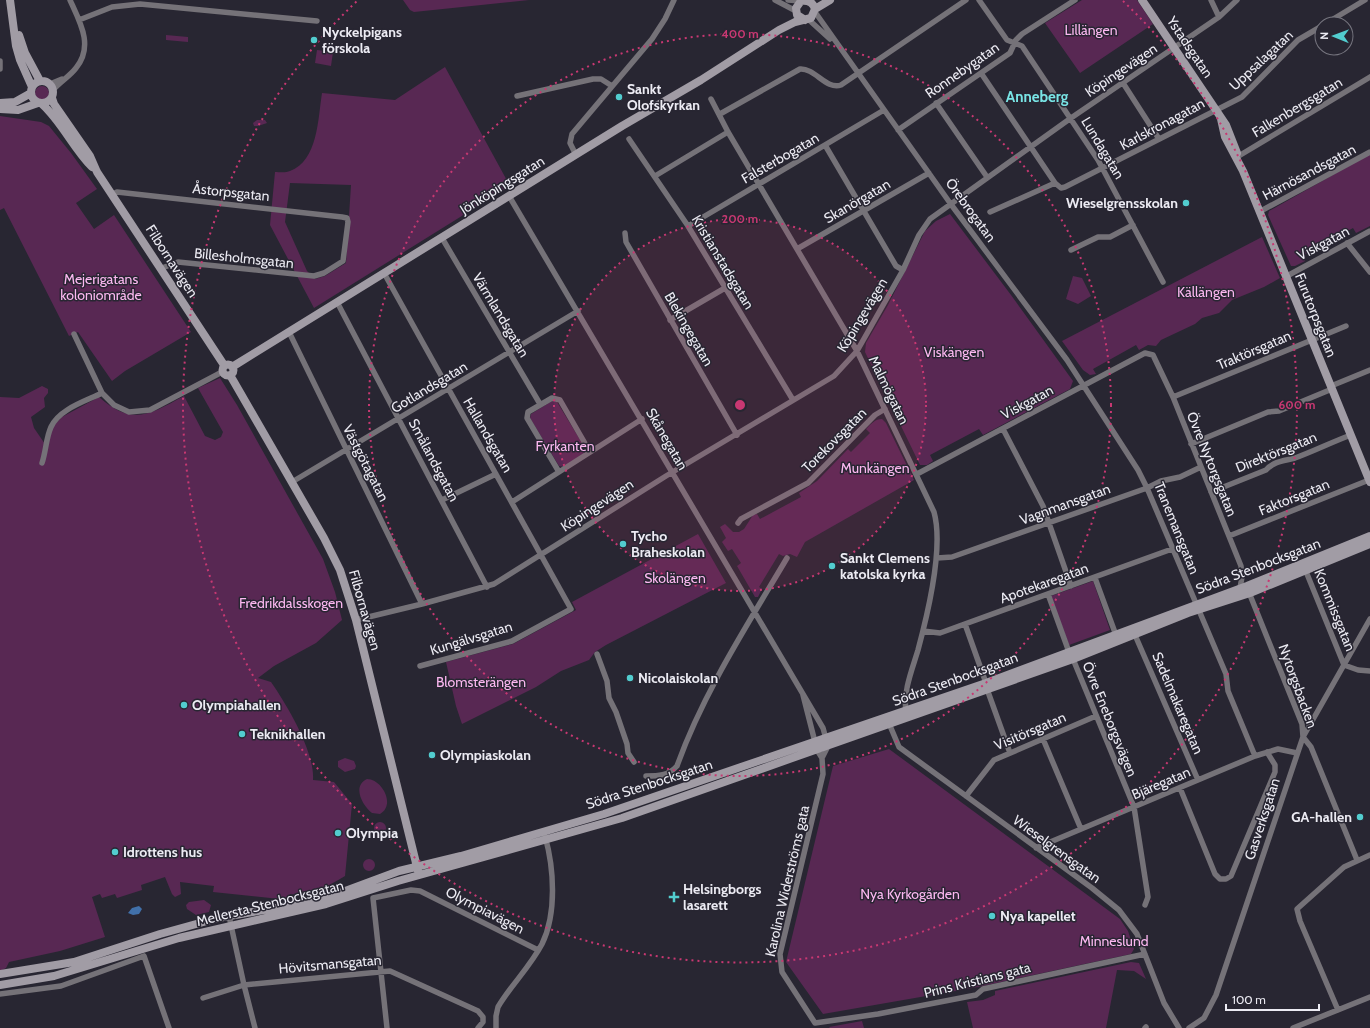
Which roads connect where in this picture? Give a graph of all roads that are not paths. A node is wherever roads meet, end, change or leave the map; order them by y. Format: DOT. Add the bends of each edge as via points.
graph roads {
  1 [pos="70,0"];
  2 [pos="674,0"];
  3 [pos="775,0"];
  4 [pos="788,0"];
  5 [pos="966,0"];
  6 [pos="979,0"];
  7 [pos="1075,0"];
  8 [pos="1142,0"];
  9 [pos="1211,0"];
  10 [pos="1237,0"];
  11 [pos="1365,0"];
  12 [pos="828,1"];
  13 [pos="806,2"];
  14 [pos="11,4"];
  15 [pos="815,11"];
  16 [pos="796,13"];
  17 [pos="1338,16"];
  18 [pos="1219,17"];
  19 [pos="79,20"];
  20 [pos="806,20"];
  21 [pos="317,21"];
  22 [pos="785,26"];
  23 [pos="1314,31"];
  24 [pos="1014,44"];
  25 [pos="839,47"];
  26 [pos="1174,48"];
  27 [pos="0,60"];
  28 [pos="0,69"];
  29 [pos="980,73"];
  30 [pos="859,74"];
  31 [pos="1370,77"];
  32 [pos="40,81"];
  33 [pos="1123,83"];
  34 [pos="612,86"];
  35 [pos="32,90"];
  36 [pos="52,90"];
  37 [pos="517,96"];
  38 [pos="711,98"];
  39 [pos="0,103"];
  40 [pos="40,103"];
  41 [pos="936,103"];
  42 [pos="0,109"];
  43 [pos="1216,109"];
  44 [pos="884,110"];
  45 [pos="720,114"];
  46 [pos="1071,118"];
  47 [pos="898,130"];
  48 [pos="728,132"];
  49 [pos="629,139"];
  50 [pos="1159,139"];
  51 [pos="825,145"];
  52 [pos="1030,146"];
  53 [pos="1370,152"];
  54 [pos="576,155"];
  55 [pos="1237,157"];
  56 [pos="1102,169"];
  57 [pos="97,172"];
  58 [pos="929,173"];
  59 [pos="655,176"];
  60 [pos="987,178"];
  61 [pos="1055,183"];
  62 [pos="759,184"];
  63 [pos="113,194"];
  64 [pos="509,196"];
  65 [pos="950,203"];
  66 [pos="863,212"];
  67 [pos="990,212"];
  68 [pos="1259,212"];
  69 [pos="688,226"];
  70 [pos="1133,226"];
  71 [pos="1370,231"];
  72 [pos="625,233"];
  73 [pos="442,238"];
  74 [pos="1346,243"];
  75 [pos="797,249"];
  76 [pos="1072,250"];
  77 [pos="162,268"];
  78 [pos="903,270"];
  79 [pos="1370,272"];
  80 [pos="324,273"];
  81 [pos="384,273"];
  82 [pos="1287,276"];
  83 [pos="1164,282"];
  84 [pos="725,288"];
  85 [pos="337,302"];
  86 [pos="578,311"];
  87 [pos="670,320"];
  88 [pos="1346,326"];
  89 [pos="289,332"];
  90 [pos="74,334"];
  91 [pos="1312,339"];
  92 [pos="857,351"];
  93 [pos="1149,352"];
  94 [pos="510,353"];
  95 [pos="227,369"];
  96 [pos="1370,370"];
  97 [pos="1084,385"];
  98 [pos="1331,387"];
  99 [pos="448,390"];
  100 [pos="102,393"];
  101 [pos="1172,398"];
  102 [pos="793,400"];
  103 [pos="540,404"];
  104 [pos="885,409"];
  105 [pos="398,419"];
  106 [pos="642,419"];
  107 [pos="1003,429"];
  108 [pos="1350,434"];
  109 [pos="737,435"];
  110 [pos="1191,444"];
  111 [pos="346,450"];
  112 [pos="590,452"];
  113 [pos="42,463"];
  114 [pos="1201,467"];
  115 [pos="559,472"];
  116 [pos="673,472"];
  117 [pos="496,474"];
  118 [pos="917,474"];
  119 [pos="1369,481"];
  120 [pos="292,482"];
  121 [pos="1147,488"];
  122 [pos="1211,492"];
  123 [pos="442,500"];
  124 [pos="512,502"];
  125 [pos="738,523"];
  126 [pos="1049,523"];
  127 [pos="1229,536"];
  128 [pos="1370,536"];
  129 [pos="1370,544"];
  130 [pos="1172,549"];
  131 [pos="541,556"];
  132 [pos="787,558"];
  133 [pos="936,558"];
  134 [pos="1304,567"];
  135 [pos="1095,578"];
  136 [pos="1072,586"];
  137 [pos="487,587"];
  138 [pos="1245,589"];
  139 [pos="1048,594"];
  140 [pos="422,604"];
  141 [pos="1197,607"];
  142 [pos="571,609"];
  143 [pos="755,612"];
  144 [pos="1370,619"];
  145 [pos="356,620"];
  146 [pos="965,624"];
  147 [pos="923,631"];
  148 [pos="1135,635"];
  149 [pos="1117,638"];
  150 [pos="597,654"];
  151 [pos="1071,656"];
  152 [pos="1344,665"];
  153 [pos="420,666"];
  154 [pos="1370,671"];
  155 [pos="986,686"];
  156 [pos="803,695"];
  157 [pos="907,714"];
  158 [pos="1096,716"];
  159 [pos="888,721"];
  160 [pos="1303,736"];
  161 [pos="1043,739"];
  162 [pos="828,742"];
  163 [pos="816,746"];
  164 [pos="1010,752"];
  165 [pos="1267,752"];
  166 [pos="1297,753"];
  167 [pos="1255,756"];
  168 [pos="822,758"];
  169 [pos="634,762"];
  170 [pos="646,776"];
  171 [pos="1198,780"];
  172 [pos="1180,788"];
  173 [pos="966,796"];
  174 [pos="1134,807"];
  175 [pos="1081,829"];
  176 [pos="545,836"];
  177 [pos="1036,848"];
  178 [pos="1370,855"];
  179 [pos="1357,860"];
  180 [pos="417,866"];
  181 [pos="419,876"];
  182 [pos="1145,905"];
  183 [pos="229,916"];
  184 [pos="231,926"];
  185 [pos="148,947"];
  186 [pos="538,950"];
  187 [pos="1145,954"];
  188 [pos="144,956"];
  189 [pos="381,970"];
  190 [pos="0,974"];
  191 [pos="0,985"];
  192 [pos="244,985"];
  193 [pos="0,994"];
  194 [pos="1370,997"];
  195 [pos="203,998"];
  196 [pos="1338,1010"];
  197 [pos="815,1023"];
  198 [pos="169,1028"];
  199 [pos="255,1028"];
  200 [pos="387,1028"];
  201 [pos="478,1028"];
  202 [pos="496,1028"];
  203 [pos="1179,1028"];
  204 [pos="1188,1028"];
  205 [pos="1293,1028"];
  1 -- 19 [label="street"];
  2 -- 34 [label="street" via="658,30"];
  3 -- 16 [label="street"];
  4 -- 13 [label="street"];
  5 -- 30 [label="street"];
  6 -- 24 [label="street, Lundagatan" via="1007,40"];
  7 -- 24 [label="street, Ronnebygatan" via="1022,34"];
  8 -- 26 [label="street, Ystadsgatan"];
  9 -- 18 [label="street"];
  10 -- 18 [label="street, Köpingevägen"];
  11 -- 17 [label="street"];
  12 -- 13 [label="street"];
  12 -- 15 [label="street"];
  13 -- 15 [label="street"];
  13 -- 16 [label="street" via="797,5"];
  14 -- 32 [label="street" via="24,53"];
  14 -- 35 [label="street" via="18,53"];
  15 -- 20 [label="street"];
  15 -- 25 [label="street, Örebrogatan"];
  16 -- 20 [label="street"];
  16 -- 22 [label="street, Jönköpingsgatan"];
  18 -- 26 [label="street, Köpingevägen"];
  19 -- 21 [label="street" via="112,6 140,4"];
  19 -- 36 [label="street" via="85,37 84,51 75,69"];
  20 -- 22 [label="street, Jönköpingsgatan"];
  20 -- 25 [label="street, Örebrogatan"];
  22 -- 54 [label="street, Jönköpingsgatan"];
  23 -- 43 [label="street, Uppsalagatan" via="1298,40 1242,97"];
  24 -- 29 [label="street, Ronnebygatan" via="1010,53"];
  24 -- 46 [label="street, Lundagatan" via="1022,46"];
  25 -- 30 [label="street, Örebrogatan"];
  26 -- 33 [label="street, Köpingevägen"];
  26 -- 43 [label="street, Ystadsgatan"];
  27 -- 28 [label="street"];
  29 -- 41 [label="street, Ronnebygatan"];
  29 -- 52 [label="street"];
  30 -- 44 [label="street, Örebrogatan"];
  30 -- 45 [label="street" via="837,87 806,69 798,69"];
  31 -- 55 [label="street, Falkenbergsgatan"];
  32 -- 35 [label="street"];
  32 -- 36 [label="street"];
  33 -- 46 [label="street, Köpingevägen"];
  33 -- 50 [label="street"];
  34 -- 37 [label="street" via="594,78"];
  34 -- 54 [label="street" via="572,134 570,143"];
  35 -- 39 [label="street" via="15,102"];
  35 -- 40 [label="street" via="33,99"];
  36 -- 40 [label="street" via="48,102"];
  36 -- 57 [label="street, Filbornavägen" via="54,104 90,156"];
  38 -- 45 [label="street, Malmögatan"];
  40 -- 42 [label="street" via="18,110"];
  40 -- 57 [label="street, Filbornavägen" via="55,116"];
  41 -- 47 [label="street, Ronnebygatan"];
  41 -- 60 [label="street"];
  43 -- 50 [label="street, Karlskronagatan"];
  43 -- 55 [label="street, Furutorpsgatan" via="1225,137"];
  44 -- 47 [label="street, Örebrogatan"];
  44 -- 51 [label="street, Falsterbogatan"];
  45 -- 48 [label="street, Malmögatan"];
  46 -- 52 [label="street, Köpingevägen"];
  46 -- 56 [label="street, Lundagatan"];
  47 -- 58 [label="street, Örebrogatan"];
  48 -- 59 [label="street"];
  48 -- 62 [label="street, Malmögatan"];
  49 -- 59 [label="street, Kristianstadsgatan"];
  50 -- 56 [label="street, Karlskronagatan"];
  51 -- 62 [label="street, Falsterbogatan"];
  51 -- 66 [label="street"];
  52 -- 60 [label="street, Köpingevägen"];
  52 -- 61 [label="street"];
  53 -- 68 [label="street, Härnösandsgatan"];
  54 -- 64 [label="street, Jönköpingsgatan"];
  55 -- 68 [label="street, Furutorpsgatan"];
  56 -- 61 [label="street, Karlskronagatan" via="1065,187 1061,188"];
  56 -- 70 [label="street, Lundagatan"];
  57 -- 63 [label="street, Filbornavägen"];
  58 -- 65 [label="street, Örebrogatan"];
  58 -- 66 [label="street, Skanörgatan"];
  59 -- 69 [label="street, Kristianstadsgatan"];
  60 -- 65 [label="street, Köpingevägen"];
  61 -- 67 [label="street, Karlskronagatan"];
  62 -- 69 [label="street, Falsterbogatan"];
  62 -- 75 [label="street, Malmögatan"];
  63 -- 77 [label="street, Filbornavägen"];
  63 -- 80 [label="street, Åstorpsgatan" via="117,192 347,218 343,261"];
  64 -- 73 [label="street, Jönköpingsgatan"];
  64 -- 86 [label="street, Skånegatan"];
  65 -- 78 [label="street, Köpingevägen" via="927,222"];
  65 -- 97 [label="street, Örebrogatan"];
  66 -- 75 [label="street, Skanörgatan"];
  66 -- 78 [label="street" via="896,266"];
  68 -- 82 [label="street, Furutorpsgatan"];
  69 -- 84 [label="street, Kristianstadsgatan"];
  70 -- 76 [label="street" via="1110,237 1098,237"];
  70 -- 83 [label="street, Lundagatan"];
  71 -- 74 [label="street, Viskgatan"];
  72 -- 87 [label="street, Blekingegatan" via="626,242"];
  73 -- 81 [label="street, Jönköpingsgatan"];
  73 -- 94 [label="street, Värmlandsgatan"];
  74 -- 79 [label="street"];
  74 -- 82 [label="street, Viskgatan"];
  75 -- 92 [label="street, Malmögatan"];
  77 -- 80 [label="street, Billesholmsgatan" via="178,262 308,277"];
  77 -- 95 [label="street, Filbornavägen"];
  78 -- 92 [label="street, Köpingevägen"];
  81 -- 85 [label="street, Jönköpingsgatan"];
  81 -- 99 [label="street, Hallandsgatan"];
  82 -- 91 [label="street, Furutorpsgatan"];
  84 -- 87 [label="street"];
  84 -- 102 [label="street, Kristianstadsgatan"];
  85 -- 89 [label="street, Jönköpingsgatan"];
  85 -- 105 [label="street, Smålandsgatan"];
  86 -- 94 [label="street, Gotlandsgatan"];
  86 -- 106 [label="street, Skånegatan"];
  87 -- 109 [label="street, Blekingegatan"];
  88 -- 91 [label="street, Traktörsgatan"];
  89 -- 95 [label="street, Jönköpingsgatan"];
  89 -- 111 [label="street, Västgötagatan"];
  90 -- 100 [label="street"];
  91 -- 98 [label="street, Furutorpsgatan"];
  91 -- 101 [label="street, Traktörsgatan"];
  92 -- 102 [label="street, Köpingevägen" via="834,376"];
  92 -- 104 [label="street, Malmögatan"];
  93 -- 97 [label="street, Viskgatan"];
  93 -- 101 [label="street, Övre Nytorgsgatan" via="1153,355"];
  94 -- 99 [label="street, Gotlandsgatan"];
  94 -- 103 [label="street, Värmlandsgatan"];
  95 -- 100 [label="street" via="142,412 119,408"];
  95 -- 120 [label="street, Filbornavägen"];
  96 -- 98 [label="street"];
  97 -- 107 [label="street, Viskgatan"];
  97 -- 121 [label="street, Tranemansgatan"];
  98 -- 108 [label="street, Furutorpsgatan"];
  98 -- 110 [label="street" via="1279,411 1268,412"];
  99 -- 105 [label="street, Gotlandsgatan"];
  99 -- 117 [label="street, Hallandsgatan"];
  100 -- 113 [label="street" via="71,408 56,420 50,428"];
  101 -- 110 [label="street, Övre Nytorgsgatan"];
  102 -- 109 [label="street, Köpingevägen"];
  103 -- 112 [label="street" via="552,398 560,400"];
  103 -- 115 [label="street" via="528,412 527,418"];
  104 -- 118 [label="street, Malmögatan"];
  104 -- 125 [label="street, Torekovsgatan" via="812,480"];
  105 -- 111 [label="street, Gotlandsgatan"];
  105 -- 123 [label="street, Smålandsgatan"];
  106 -- 112 [label="street"];
  106 -- 116 [label="street, Skånegatan"];
  107 -- 118 [label="street, Viskgatan"];
  107 -- 126 [label="street" via="1043,506"];
  108 -- 119 [label="street, Furutorpsgatan"];
  108 -- 122 [label="street, Direktörsgatan" via="1294,458 1270,465 1266,470"];
  109 -- 116 [label="street, Köpingevägen"];
  110 -- 114 [label="street, Övre Nytorgsgatan"];
  111 -- 120 [label="street, Gotlandsgatan"];
  111 -- 140 [label="street, Västgötagatan"];
  112 -- 115 [label="street"];
  114 -- 121 [label="street, Vagnmansgatan"];
  114 -- 122 [label="street, Övre Nytorgsgatan"];
  115 -- 124 [label="street"];
  116 -- 131 [label="street, Köpingevägen"];
  116 -- 143 [label="street, Skånegatan"];
  117 -- 123 [label="street"];
  117 -- 124 [label="street, Hallandsgatan"];
  118 -- 133 [label="street, Malmögatan" via="931,503 937,523"];
  119 -- 127 [label="street, Faktorsgatan"];
  120 -- 145 [label="street, Filbornavägen" via="340,570"];
  121 -- 126 [label="street, Vagnmansgatan"];
  121 -- 130 [label="street, Tranemansgatan"];
  122 -- 127 [label="street, Övre Nytorgsgatan"];
  123 -- 137 [label="street, Smålandsgatan"];
  124 -- 131 [label="street, Hallandsgatan"];
  126 -- 133 [label="street, Vagnmansgatan" via="952,557"];
  126 -- 136 [label="street"];
  127 -- 138 [label="street, Övre Nytorgsgatan" via="1241,566"];
  128 -- 134 [label="street, Södra Stenbocksgatan"];
  129 -- 134 [label="street, Södra Stenbocksgatan"];
  130 -- 135 [label="street, Apotekaregatan"];
  130 -- 141 [label="street, Tranemansgatan"];
  131 -- 137 [label="street, Köpingevägen"];
  131 -- 142 [label="street, Hallandsgatan"];
  132 -- 143 [label="street"];
  133 -- 147 [label="street, Malmögatan"];
  134 -- 138 [label="street, Södra Stenbocksgatan"];
  134 -- 152 [label="street, Kommissgatan"];
  135 -- 136 [label="street, Apotekaregatan"];
  135 -- 149 [label="street"];
  136 -- 139 [label="street, Apotekaregatan"];
  137 -- 140 [label="street, Köpingevägen"];
  138 -- 141 [label="street, Södra Stenbocksgatan"];
  138 -- 160 [label="street, Nytorgsbacken" via="1302,724"];
  139 -- 146 [label="street, Apotekaregatan"];
  139 -- 151 [label="street, Övre Eneborgsvägen"];
  140 -- 145 [label="street, Köpingevägen"];
  141 -- 148 [label="street, Södra Stenbocksgatan"];
  141 -- 149 [label="street, Södra Stenbocksgatan"];
  141 -- 167 [label="street, Tranemansgatan" via="1226,674 1229,693"];
  142 -- 153 [label="street, Kungälvsgatan" via="512,640"];
  143 -- 156 [label="street, Skånegatan"];
  143 -- 170 [label="street" via="694,724 677,766 672,772 662,776"];
  144 -- 152 [label="street, Gasverksgatan"];
  145 -- 180 [label="street, Filbornavägen"];
  146 -- 147 [label="street, Apotekaregatan" via="940,633"];
  146 -- 155 [label="street"];
  147 -- 157 [label="street, Malmögatan" via="907,690"];
  148 -- 149 [label="street, Södra Stenbocksgatan"];
  148 -- 171 [label="street, Sadelmakaregatan"];
  149 -- 151 [label="street, Södra Stenbocksgatan"];
  150 -- 169 [label="street" via="607,681 609,698 616,712 628,753"];
  151 -- 155 [label="street, Södra Stenbocksgatan"];
  151 -- 158 [label="street, Övre Eneborgsvägen"];
  152 -- 154 [label="street"];
  152 -- 160 [label="street, Gasverksgatan"];
  155 -- 157 [label="street, Södra Stenbocksgatan"];
  155 -- 164 [label="street"];
  156 -- 162 [label="street, Skånegatan" via="824,728"];
  156 -- 163 [label="street, Skånegatan"];
  157 -- 159 [label="street, Södra Stenbocksgatan"];
  158 -- 161 [label="street, Visitörsgatan"];
  158 -- 174 [label="street, Övre Eneborgsvägen"];
  159 -- 162 [label="street, Södra Stenbocksgatan"];
  159 -- 173 [label="street, Wieselgrensgatan" via="899,747"];
  160 -- 166 [label="street, Gasverksgatan"];
  160 -- 179 [label="street, Nytorgsbacken" via="1311,747"];
  161 -- 164 [label="street, Visitörsgatan"];
  161 -- 175 [label="street"];
  162 -- 163 [label="street, Södra Stenbocksgatan"];
  162 -- 168 [label="street"];
  163 -- 168 [label="street"];
  163 -- 176 [label="street, Södra Stenbocksgatan" via="622,818"];
  164 -- 173 [label="street, Visitörsgatan" via="992,762"];
  165 -- 166 [label="street, Bjäregatan" via="1280,749"];
  165 -- 167 [label="street, Bjäregatan"];
  165 -- 172 [label="street" via="1276,769 1228,879 1221,880 1215,874"];
  166 -- 204 [label="street, Gasverksgatan" via="1216,995 1204,1018"];
  167 -- 171 [label="street, Bjäregatan"];
  168 -- 197 [label="street, Karolina Widerströms gata" via="823,774 780,960 782,972"];
  171 -- 172 [label="street, Bjäregatan"];
  172 -- 174 [label="street, Bjäregatan"];
  173 -- 177 [label="street, Wieselgrensgatan"];
  174 -- 175 [label="street, Bjäregatan"];
  174 -- 182 [label="street, Övre Eneborgsvägen" via="1148,897"];
  175 -- 177 [label="street, Bjäregatan"];
  176 -- 180 [label="street, Mellersta Stenbocksgatan"];
  176 -- 181 [label="street, Mellersta Stenbocksgatan"];
  176 -- 186 [label="street" via="553,893 545,935"];
  177 -- 187 [label="street, Wieselgrensgatan" via="1119,910 1137,934"];
  178 -- 179 [label="street"];
  179 -- 196 [label="street" via="1344,867 1297,909"];
  180 -- 181 [label="street, Filbornavägen"];
  180 -- 183 [label="street, Mellersta Stenbocksgatan" via="321,900"];
  181 -- 184 [label="street, Mellersta Stenbocksgatan" via="326,904"];
  183 -- 184 [label="street"];
  183 -- 190 [label="street, Mellersta Stenbocksgatan" via="160,934 74,962"];
  184 -- 185 [label="street, Mellersta Stenbocksgatan"];
  184 -- 192 [label="street"];
  185 -- 188 [label="street"];
  185 -- 191 [label="street, Mellersta Stenbocksgatan" via="54,976"];
  186 -- 189 [label="street, Olympiavägen" via="420,891 411,890 373,898"];
  186 -- 202 [label="street" via="498,1007"];
  187 -- 197 [label="street, Prins Kristians gata" via="983,988 976,995"];
  187 -- 203 [label="street, Wieselgrensgatan" via="1164,1003"];
  188 -- 193 [label="street" via="61,986"];
  188 -- 198 [label="street"];
  189 -- 192 [label="street, Hövitsmansgatan"];
  189 -- 200 [label="street"];
  189 -- 201 [label="street, Hövitsmansgatan" via="390,971 482,1013 483,1020"];
  192 -- 195 [label="street, Hövitsmansgatan"];
  192 -- 199 [label="street"];
  194 -- 196 [label="street"];
  196 -- 205 [label="street"];
}
